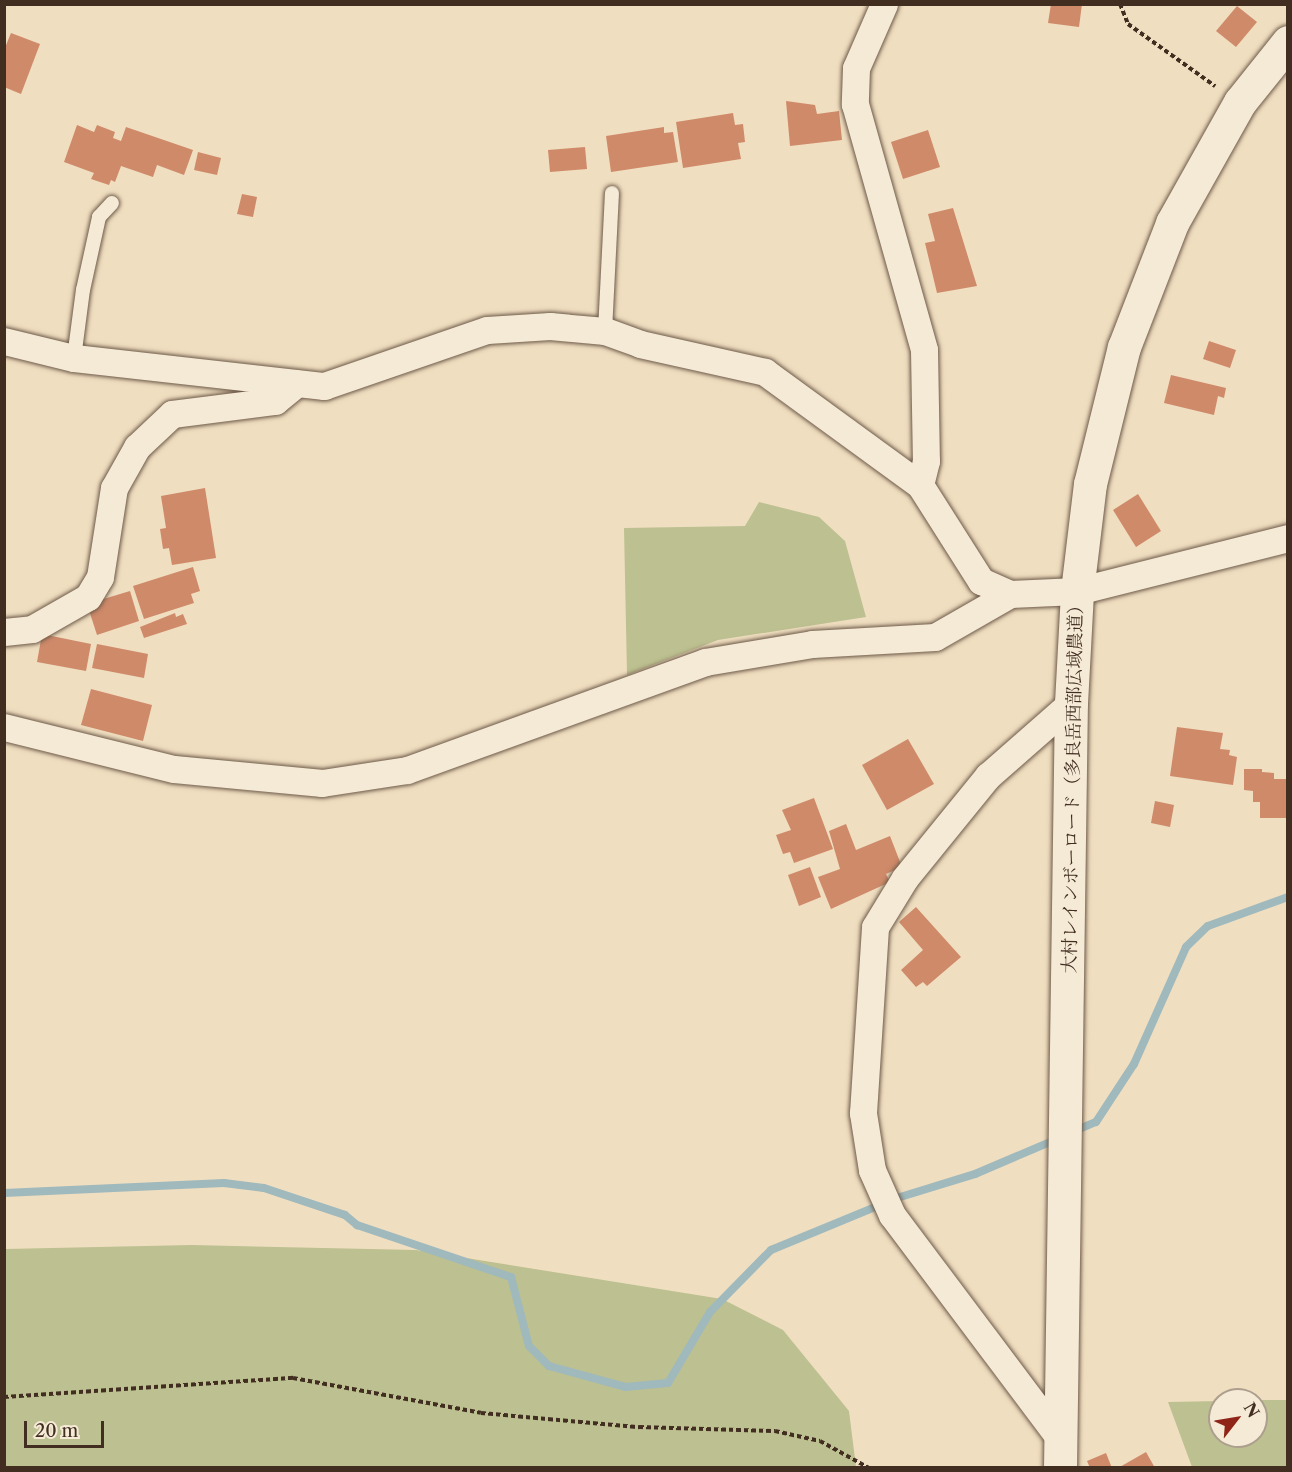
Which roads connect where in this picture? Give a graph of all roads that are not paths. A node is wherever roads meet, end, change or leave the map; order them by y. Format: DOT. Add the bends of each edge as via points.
graph roads {
  1 [pos="885,4"];
  2 [pos="1287,42"];
  3 [pos="612,193"];
  4 [pos="112,203"];
  5 [pos="605,330"];
  6 [pos="4,341"];
  7 [pos="74,358"];
  8 [pos="297,383"];
  9 [pos="920,485"];
  10 [pos="1287,538"];
  11 [pos="1077,591"];
  12 [pos="1010,594"];
  13 [pos="4,632"];
  14 [pos="1071,703"];
  15 [pos="4,727"];
  16 [pos="1060,1454"];
  1 -- 9 [label="street" via="856,68 855,104 924,350 926,461"];
  2 -- 11 [label="street, 大村レインボーロード（多良岳西部広域農道）" via="1240,102 1172,224 1124,347 1090,483"];
  3 -- 5 [label="lane"];
  4 -- 7 [label="lane" via="99,217 83,290"];
  5 -- 8 [label="street" via="550,326 487,330 324,386"];
  5 -- 9 [label="street" via="640,344 765,372"];
  6 -- 7 [label="street"];
  7 -- 8 [label="street"];
  8 -- 13 [label="street" via="275,401 172,414 137,447 114,488 100,578 88,597 32,629"];
  9 -- 12 [label="street" via="981,581"];
  10 -- 11 [label="street"];
  11 -- 12 [label="street"];
  11 -- 14 [label="street, 大村レインボーロード（多良岳西部広域農道）"];
  12 -- 15 [label="street" via="935,637 812,644 705,662 407,770 322,783 174,769"];
  14 -- 16 [label="street, 大村レインボーロード（多良岳西部広域農道）"];
  14 -- 16 [label="street" via="988,776 905,878 875,927 863,1113 872,1170 892,1215"];
}
